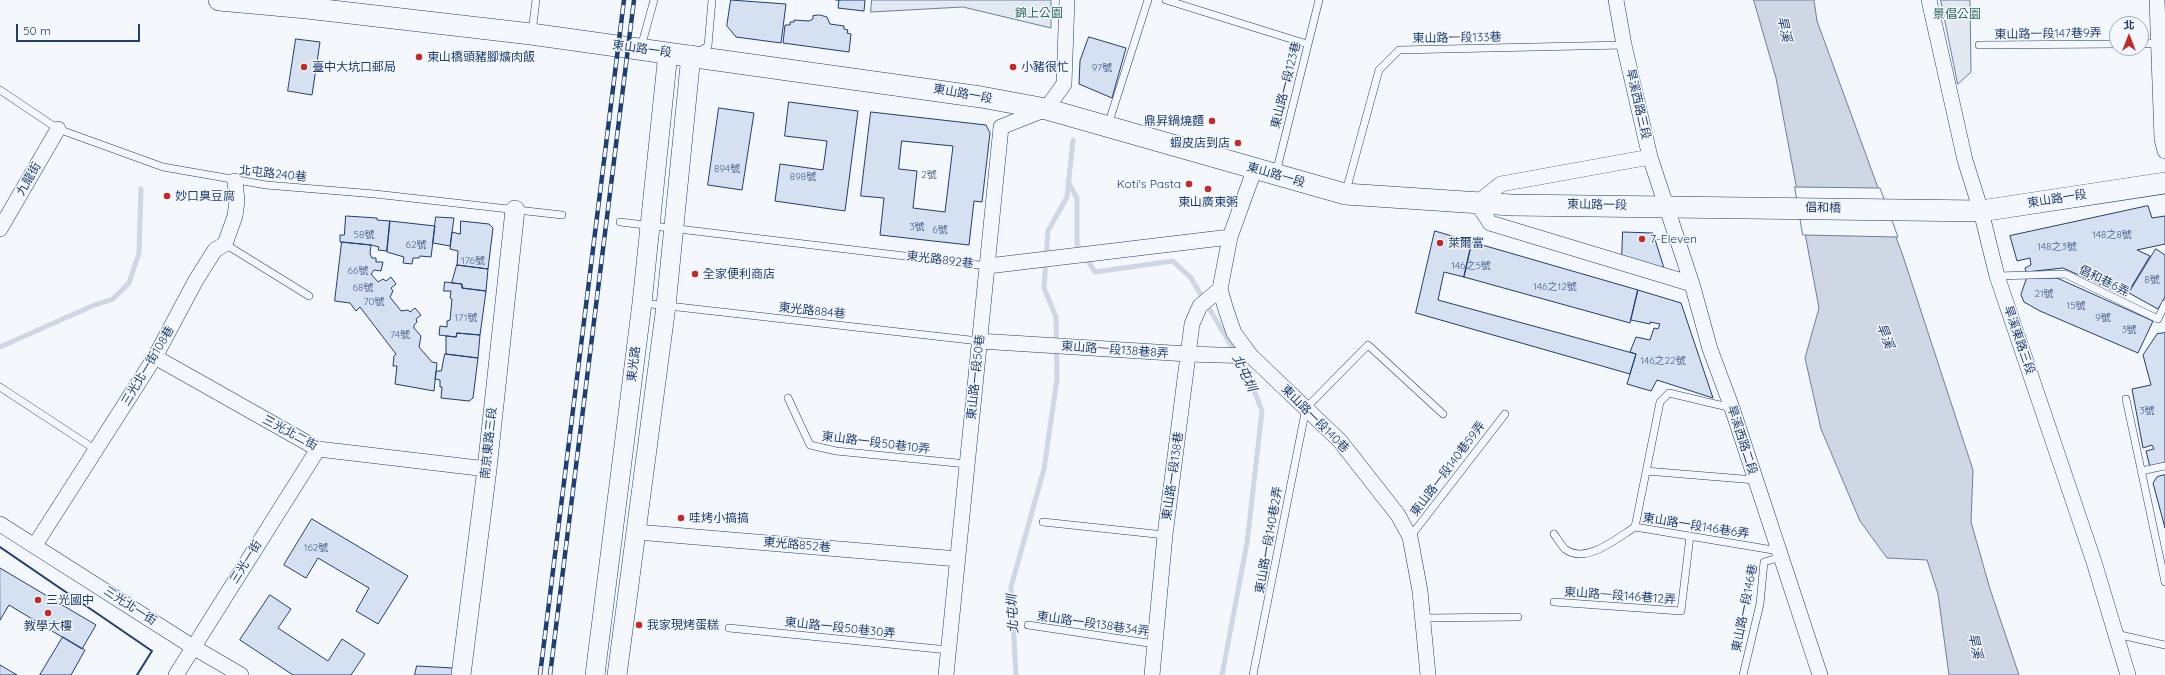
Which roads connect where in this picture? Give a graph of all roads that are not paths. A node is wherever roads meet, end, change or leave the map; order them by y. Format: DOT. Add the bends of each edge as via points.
graph roads {
  1 [pos="219,0"];
  2 [pos="536,0"];
  3 [pos="654,0"];
  4 [pos="712,0"];
  5 [pos="1067,0"];
  6 [pos="1148,0"];
  7 [pos="1166,0"];
  8 [pos="1319,0"];
  9 [pos="1616,0"];
  10 [pos="1929,0"];
  11 [pos="2157,0"];
  12 [pos="307,4"];
  13 [pos="531,34"];
  14 [pos="2162,43"];
  15 [pos="1306,44"];
  16 [pos="2109,44"];
  17 [pos="2149,44"];
  18 [pos="1979,45"];
  19 [pos="1624,46"];
  20 [pos="641,49"];
  21 [pos="668,53"];
  22 [pos="691,55"];
  23 [pos="0,90"];
  24 [pos="1046,109"];
  25 [pos="1108,126"];
  26 [pos="58,129"];
  27 [pos="2165,151"];
  28 [pos="1650,157"];
  29 [pos="1255,168"];
  30 [pos="1275,175"];
  31 [pos="235,181"];
  32 [pos="2165,183"];
  33 [pos="1345,194"];
  34 [pos="1477,203"];
  35 [pos="1665,206"];
  36 [pos="1698,207"];
  37 [pos="6,209"];
  38 [pos="515,210"];
  39 [pos="1948,210"];
  40 [pos="1981,211"];
  41 [pos="562,216"];
  42 [pos="620,222"];
  43 [pos="650,225"];
  44 [pos="675,228"];
  45 [pos="0,229"];
  46 [pos="1230,237"];
  47 [pos="225,244"];
  48 [pos="988,266"];
  49 [pos="1997,276"];
  50 [pos="1692,284"];
  51 [pos="1220,289"];
  52 [pos="309,296"];
  53 [pos="642,303"];
  54 [pos="2165,304"];
  55 [pos="666,306"];
  56 [pos="980,341"];
  57 [pos="1188,354"];
  58 [pos="1251,356"];
  59 [pos="155,357"];
  60 [pos="0,387"];
  61 [pos="788,398"];
  62 [pos="2126,399"];
  63 [pos="1306,408"];
  64 [pos="1732,408"];
  65 [pos="1443,414"];
  66 [pos="1505,414"];
  67 [pos="318,449"];
  68 [pos="96,450"];
  69 [pos="967,464"];
  70 [pos="2165,466"];
  71 [pos="487,469"];
  72 [pos="1646,470"];
  73 [pos="2141,470"];
  74 [pos="1755,480"];
  75 [pos="1043,522"];
  76 [pos="0,524"];
  77 [pos="1635,527"];
  78 [pos="637,532"];
  79 [pos="1554,534"];
  80 [pos="1165,535"];
  81 [pos="1690,536"];
  82 [pos="1410,537"];
  83 [pos="35,545"];
  84 [pos="1780,554"];
  85 [pos="958,558"];
  86 [pos="2165,582"];
  87 [pos="1554,602"];
  88 [pos="1518,617"];
  89 [pos="1423,618"];
  90 [pos="1028,625"];
  91 [pos="729,628"];
  92 [pos="2116,634"];
  93 [pos="1155,644"];
  94 [pos="2165,645"];
  95 [pos="193,647"];
  96 [pos="948,650"];
  97 [pos="176,675"];
  98 [pos="241,675"];
  99 [pos="461,675"];
  100 [pos="595,675"];
  101 [pos="617,675"];
  102 [pos="946,675"];
  103 [pos="1152,675"];
  104 [pos="1253,675"];
  105 [pos="1428,675"];
  106 [pos="1743,675"];
  107 [pos="1820,675"];
  108 [pos="2128,675"];
  1 -- 12 [label="main road, 東山路一段"];
  2 -- 13 [label="lane"];
  3 -- 20 [label="lane"];
  4 -- 22 [label="lane" via="708,46"];
  5 -- 24 [label="street" via="1064,84"];
  6 -- 25 [label="lane"];
  7 -- 15 [label="lane"];
  8 -- 15 [label="lane, 東山路一段123巷"];
  9 -- 19 [label="street, 旱溪西路三段"];
  10 -- 40 [label="street, 旱溪東路三段" via="1965,160"];
  11 -- 14 [label="street"];
  12 -- 13 [label="main road, 東山路一段"];
  13 -- 20 [label="main road, 東山路一段"];
  14 -- 17 [label="lane"];
  14 -- 27 [label="street" via="2162,139"];
  15 -- 30 [label="lane, 東山路一段123巷"];
  16 -- 18 [label="lane, 東山路一段147巷9弄"];
  19 -- 28 [label="street, 旱溪西路三段"];
  19 -- 33 [label="lane, 東山路一段133巷" via="1399,50 1379,70"];
  20 -- 21 [label="main road, 東山路一段"];
  21 -- 22 [label="main road, 東山路一段"];
  21 -- 43 [label="street, 東光路"];
  22 -- 24 [label="main road, 東山路一段" via="936,89"];
  22 -- 44 [label="street, 東光路"];
  23 -- 26 [label="lane, 北屯路240巷"];
  24 -- 25 [label="main road, 東山路一段"];
  24 -- 48 [label="street, 東山路一段50巷" via="1001,127"];
  25 -- 29 [label="main road, 東山路一段"];
  26 -- 31 [label="lane, 北屯路240巷" via="163,167"];
  26 -- 37 [label="street, 九龍街"];
  28 -- 34 [label="street" via="1501,184"];
  28 -- 35 [label="street, 旱溪西路三段"];
  29 -- 30 [label="main road, 東山路一段"];
  29 -- 46 [label="street, 東山路一段140巷"];
  30 -- 33 [label="main road, 東山路一段"];
  31 -- 38 [label="lane, 北屯路240巷"];
  31 -- 47 [label="street, 三光北一街108巷" via="235,216"];
  32 -- 40 [label="main road, 東山路一段"];
  33 -- 34 [label="main road, 東山路一段"];
  34 -- 35 [label="main road, 東山路一段"];
  34 -- 50 [label="street" via="1490,223"];
  35 -- 36 [label="main road, 東山路一段"];
  35 -- 50 [label="street, 旱溪西路二段"];
  36 -- 39 [label="main road, 倡和橋"];
  37 -- 45 [label="street, 九龍街"];
  38 -- 41 [label="lane, 北屯路240巷"];
  38 -- 71 [label="street, 南京東路三段"];
  39 -- 40 [label="main road, 東山路一段"];
  40 -- 49 [label="street, 旱溪東路三段"];
  42 -- 43 [label="lane, 東光路892巷"];
  43 -- 44 [label="lane, 東光路892巷"];
  43 -- 53 [label="street, 東光路"];
  44 -- 48 [label="lane, 東光路892巷"];
  44 -- 55 [label="street, 東光路"];
  46 -- 48 [label="street, 東光路892巷"];
  46 -- 51 [label="street, 東山路一段140巷"];
  47 -- 52 [label="lane"];
  47 -- 59 [label="street, 三光北一街108巷" via="215,250 196,280"];
  48 -- 56 [label="street, 東山路一段50巷"];
  49 -- 54 [label="lane, 倡和巷6弄" via="2065,274 2158,319"];
  49 -- 92 [label="street, 旱溪東路三段"];
  50 -- 64 [label="street, 旱溪西路二段" via="1710,349"];
  51 -- 57 [label="street, 東山路一段138巷" via="1200,306 1192,324"];
  51 -- 58 [label="street, 東山路一段140巷" via="1234,333"];
  53 -- 55 [label="lane, 東光路884巷"];
  53 -- 100 [label="street, 東光路"];
  55 -- 56 [label="lane, 東光路884巷"];
  55 -- 78 [label="street, 東光路"];
  56 -- 57 [label="street, 東山路一段138巷8弄"];
  56 -- 69 [label="street, 東山路一段50巷"];
  57 -- 58 [label="street, 東山路一段138巷8弄"];
  57 -- 80 [label="street, 東山路一段138巷"];
  58 -- 63 [label="street, 東山路一段140巷"];
  59 -- 67 [label="street, 三光北二街"];
  59 -- 68 [label="street, 三光北一街108巷"];
  60 -- 68 [label="lane"];
  61 -- 69 [label="lane, 東山路一段50巷10弄" via="810,445 836,451"];
  62 -- 73 [label="lane"];
  63 -- 65 [label="lane" via="1368,345"];
  63 -- 82 [label="street, 東山路一段140巷" via="1340,441 1398,515"];
  63 -- 104 [label="lane, 東山路一段140巷2弄"];
  64 -- 72 [label="lane" via="1669,393 1660,402"];
  64 -- 74 [label="street, 旱溪西路二段"];
  66 -- 82 [label="lane, 東山路一段140巷59弄"];
  67 -- 71 [label="street, 三光北二街"];
  67 -- 95 [label="street, 三光一街"];
  68 -- 83 [label="street, 三光北一街108巷"];
  69 -- 85 [label="street, 東山路一段50巷"];
  70 -- 73 [label="lane"];
  71 -- 99 [label="street, 南京東路三段"];
  72 -- 74 [label="lane"];
  72 -- 77 [label="lane"];
  73 -- 86 [label="lane"];
  74 -- 84 [label="street, 旱溪西路二段"];
  75 -- 80 [label="lane"];
  76 -- 83 [label="street, 三光北一街"];
  77 -- 79 [label="lane, 東山路一段146巷6弄" via="1585,555 1565,549"];
  77 -- 81 [label="lane, 東山路一段146巷6弄"];
  78 -- 85 [label="street, 東光路852巷"];
  78 -- 101 [label="street, 東光路"];
  80 -- 93 [label="street, 東山路一段138巷"];
  81 -- 84 [label="lane, 東山路一段146巷6弄"];
  81 -- 87 [label="lane, 東山路一段146巷12弄" via="1681,611"];
  82 -- 89 [label="street, 東山路一段140巷"];
  83 -- 95 [label="street, 三光北一街"];
  84 -- 106 [label="lane, 東山路一段146巷" via="1764,562 1760,604"];
  84 -- 107 [label="street, 旱溪西路二段"];
  85 -- 96 [label="street, 東山路一段50巷"];
  88 -- 89 [label="lane"];
  89 -- 105 [label="street, 東山路一段140巷"];
  90 -- 93 [label="lane, 東山路一段138巷34弄"];
  91 -- 96 [label="lane, 東山路一段50巷30弄"];
  92 -- 94 [label="lane"];
  92 -- 108 [label="street, 旱溪東路三段"];
  93 -- 103 [label="street, 東山路一段138巷"];
  95 -- 97 [label="street, 三光一街"];
  95 -- 98 [label="street, 三光北一街"];
  96 -- 102 [label="street, 東山路一段50巷"];
}
